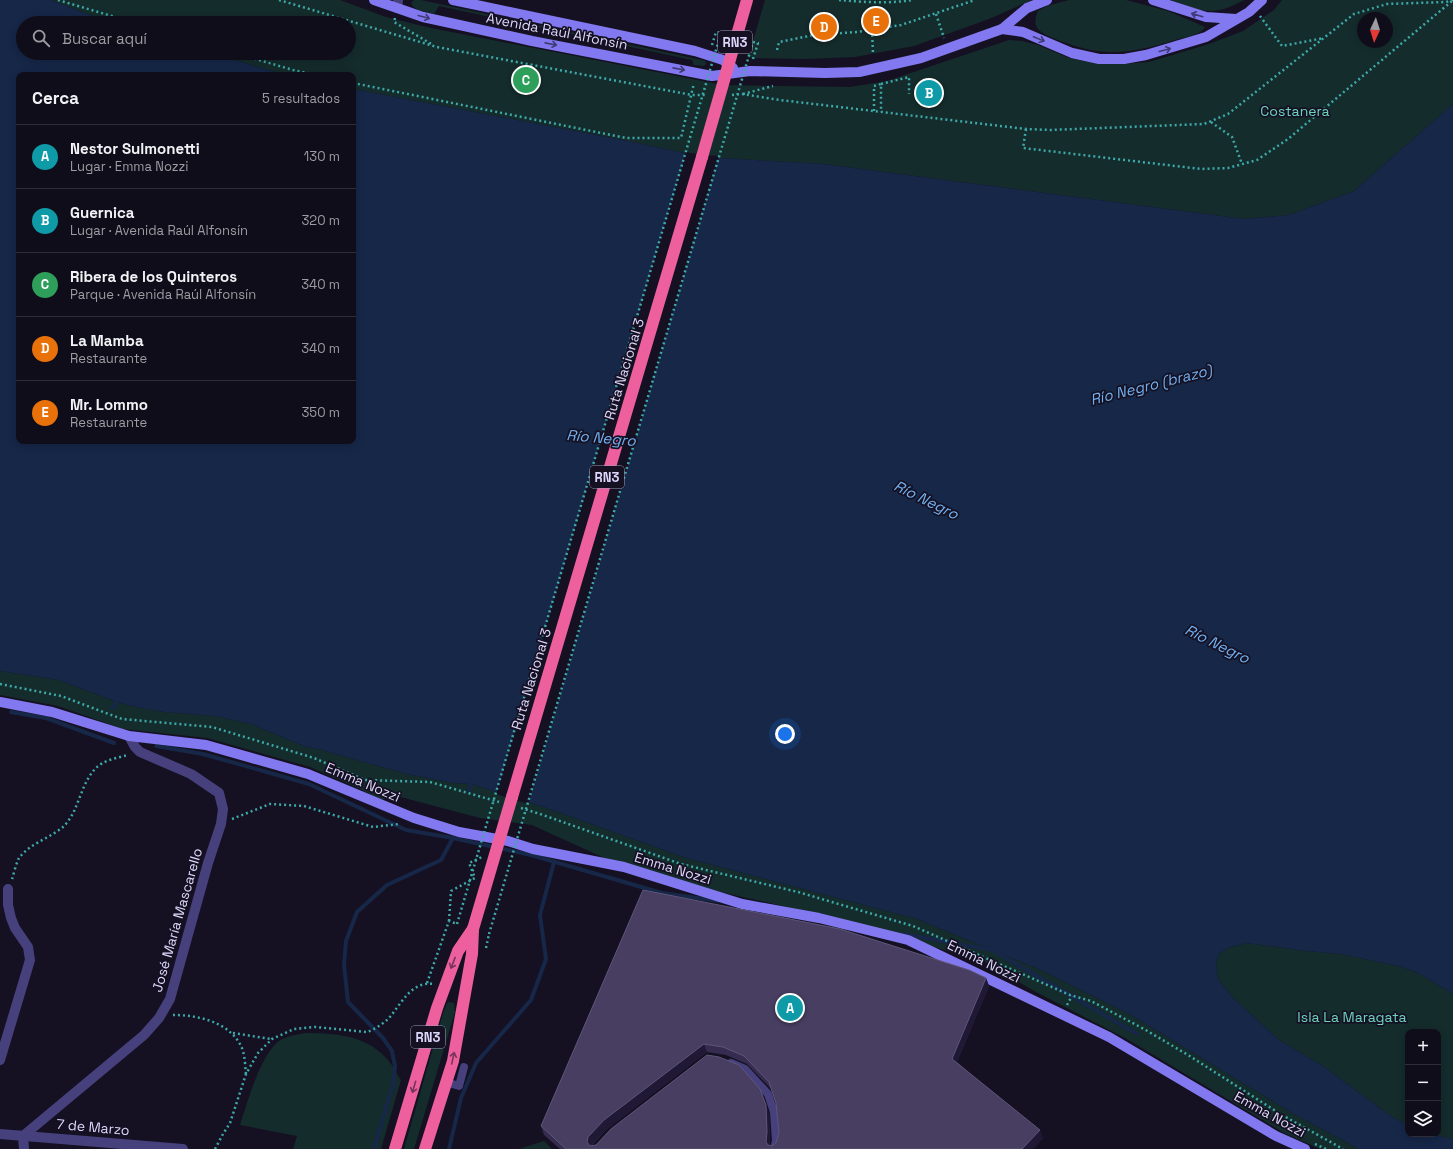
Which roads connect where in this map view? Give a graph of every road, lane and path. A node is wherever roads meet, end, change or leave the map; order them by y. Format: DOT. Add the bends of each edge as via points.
graph roads {
  1 [pos="58,0"];
  2 [pos="374,0"];
  3 [pos="453,0"];
  4 [pos="748,0"];
  5 [pos="839,0"];
  6 [pos="912,0"];
  7 [pos="975,0"];
  8 [pos="1047,0"];
  9 [pos="1152,0"];
  10 [pos="1262,0"];
  11 [pos="1452,0"];
  12 [pos="397,4"];
  13 [pos="1254,8"];
  14 [pos="936,14"];
  15 [pos="112,16"];
  16 [pos="1236,19"];
  17 [pos="1002,29"];
  18 [pos="872,30"];
  19 [pos="1325,38"];
  20 [pos="437,48"];
  21 [pos="947,48"];
  22 [pos="777,50"];
  23 [pos="873,54"];
  24 [pos="709,55"];
  25 [pos="259,60"];
  26 [pos="750,71"];
  27 [pos="302,72"];
  28 [pos="738,72"];
  29 [pos="696,73"];
  30 [pos="356,83"];
  31 [pos="881,84"];
  32 [pos="773,86"];
  33 [pos="742,94"];
  34 [pos="909,94"];
  35 [pos="874,112"];
  36 [pos="881,112"];
  37 [pos="1210,122"];
  38 [pos="1026,129"];
  39 [pos="1242,164"];
  40 [pos="0,702"];
  41 [pos="129,736"];
  42 [pos="140,752"];
  43 [pos="414,818"];
  44 [pos="220,824"];
  45 [pos="487,854"];
  46 [pos="8,889"];
  47 [pos="450,921"];
  48 [pos="473,929"];
  49 [pos="489,934"];
  50 [pos="427,983"];
  51 [pos="445,985"];
  52 [pos="1072,996"];
  53 [pos="1067,1006"];
  54 [pos="159,1018"];
  55 [pos="5,1026"];
  56 [pos="233,1033"];
  57 [pos="272,1039"];
  58 [pos="0,1060"];
  59 [pos="724,1060"];
  60 [pos="464,1067"];
  61 [pos="246,1074"];
  62 [pos="446,1082"];
  63 [pos="0,1134"];
  64 [pos="23,1136"];
  65 [pos="24,1149"];
  66 [pos="183,1149"];
  67 [pos="215,1149"];
  68 [pos="395,1149"];
  69 [pos="426,1149"];
  70 [pos="774,1149"];
  71 [pos="1305,1149"];
  1 -- 15 [label="path"];
  2 -- 12 [label="street, Avenida Raúl Alfonsín"];
  3 -- 24 [label="street, Avenida Raúl Alfonsín"];
  4 -- 48 [label="highway, Ruta Nacional 3 / RN3, bridge"];
  5 -- 6 [label="path"];
  7 -- 14 [label="path"];
  8 -- 17 [label="street, Avenida Raúl Alfonsín" via="1027,8"];
  16 -- 9 [label="street, one-way" via="1206,17"];
  10 -- 13 [label="street, Avenida Raúl Alfonsín"];
  11 -- 39 [label="path" via="1288,139 1257,160"];
  12 -- 20 [label="path" via="394,22"];
  12 -- 29 [label="street, Avenida Raúl Alfonsín, one-way" via="431,19"];
  13 -- 16 [label="street, Avenida Raúl Alfonsín"];
  13 -- 19 [label="path" via="1282,46"];
  14 -- 18 [label="path" via="901,25"];
  14 -- 21 [label="path"];
  17 -- 16 [label="street, Avenida Raúl Alfonsín, one-way" via="1023,32 1072,53 1099,59 1124,59 1206,37"];
  17 -- 21 [label="street, Avenida Raúl Alfonsín"];
  18 -- 22 [label="path" via="814,34 779,42"];
  18 -- 23 [label="path"];
  21 -- 26 [label="street, Avenida Raúl Alfonsín" via="921,58 859,72"];
  24 -- 28 [label="street, Avenida Raúl Alfonsín" via="723,60"];
  24 -- 47 [label="path, bridge" via="716,32 721,33 457,924"];
  25 -- 27 [label="path"];
  26 -- 28 [label="street, Avenida Raúl Alfonsín"];
  26 -- 49 [label="path, bridge" via="758,43 753,42"];
  28 -- 29 [label="street, Avenida Raúl Alfonsín" via="712,76"];
  29 -- 30 [label="path" via="681,138 626,138"];
  31 -- 34 [label="path" via="909,77"];
  31 -- 35 [label="path" via="874,86"];
  31 -- 36 [label="path"];
  32 -- 33 [label="path"];
  37 -- 39 [label="path" via="1232,137"];
  38 -- 39 [label="path" via="1023,148 1201,169 1228,168"];
  40 -- 41 [label="street, Emma Nozzi" via="52,712"];
  41 -- 42 [label="street"];
  41 -- 43 [label="street, Emma Nozzi" via="206,745 286,767"];
  42 -- 44 [label="street, José María Mascarello" via="191,774 219,793 223,809"];
  42 -- 46 [label="path" via="106,761 95,768 64,826 29,849 19,859"];
  43 -- 44 [label="path" via="396,825 372,827 304,806 270,804"];
  43 -- 71 [label="street, Emma Nozzi" via="459,832 624,867 742,904 819,918 908,940 1109,1037 1276,1136"];
  44 -- 54 [label="street, José María Mascarello" via="170,999"];
  45 -- 47 [label="path" via="469,863 475,878 451,891"];
  46 -- 55 [label="street" via="11,918 28,946 30,960"];
  47 -- 50 [label="path"];
  48 -- 51 [label="highway, RN3, one-way" via="458,951"];
  62 -- 48 [label="highway, RN3, one-way" via="453,1061 472,954"];
  50 -- 51 [label="path"];
  50 -- 57 [label="path" via="416,986 387,1019 367,1032 315,1027 294,1029"];
  51 -- 68 [label="highway, RN3, one-way"];
  52 -- 53 [label="path"];
  54 -- 56 [label="path" via="168,1014 184,1015 208,1020"];
  54 -- 64 [label="street, José María Mascarello" via="144,1035"];
  55 -- 58 [label="street"];
  56 -- 57 [label="path"];
  56 -- 61 [label="path" via="242,1046"];
  57 -- 61 [label="path" via="258,1053"];
  59 -- 70 [label="lane" via="745,1070 768,1094 774,1112"];
  60 -- 62 [label="lane" via="459,1086"];
  61 -- 67 [label="path" via="230,1123"];
  62 -- 69 [label="highway, RN3"];
  63 -- 64 [label="street, 7 de Marzo"];
  64 -- 65 [label="street"];
  64 -- 66 [label="street, 7 de Marzo"];
}
